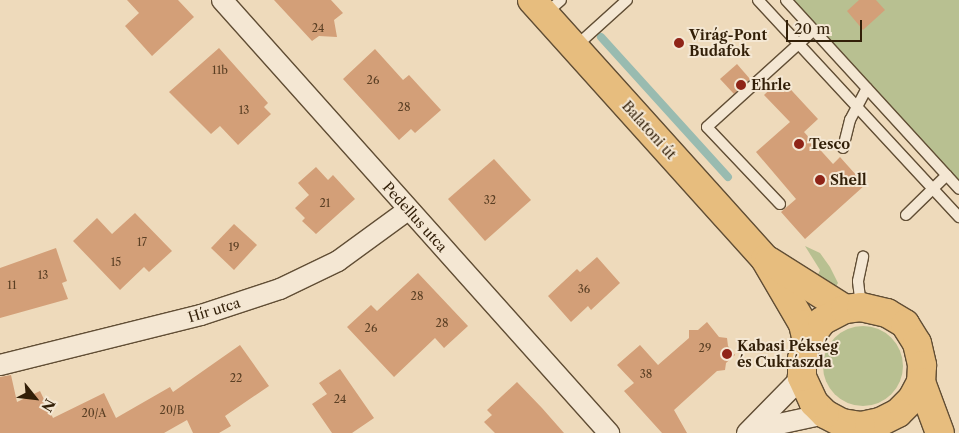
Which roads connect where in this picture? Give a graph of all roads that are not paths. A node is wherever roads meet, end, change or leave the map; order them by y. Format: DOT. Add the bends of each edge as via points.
graph roads {
  1 [pos="222,0"];
  2 [pos="627,0"];
  3 [pos="758,0"];
  4 [pos="786,0"];
  5 [pos="546,5"];
  6 [pos="814,30"];
  7 [pos="799,44"];
  8 [pos="575,48"];
  9 [pos="867,88"];
  10 [pos="856,106"];
  11 [pos="843,148"];
  12 [pos="947,175"];
  13 [pos="933,189"];
  14 [pos="959,189"];
  15 [pos="780,204"];
  16 [pos="408,210"];
  17 [pos="906,215"];
  18 [pos="959,216"];
  19 [pos="863,258"];
  20 [pos="766,259"];
  21 [pos="853,308"];
  22 [pos="807,341"];
  23 [pos="0,365"];
  24 [pos="802,377"];
  25 [pos="921,382"];
  26 [pos="825,414"];
  27 [pos="888,428"];
  28 [pos="749,432"];
  29 [pos="609,433"];
  30 [pos="940,433"];
  1 -- 16 [label="street, Pedellus utca"];
  2 -- 8 [label="lane"];
  3 -- 7 [label="lane"];
  4 -- 6 [label="lane"];
  5 -- 8 [label="main road, Balatoni út"];
  6 -- 7 [label="lane"];
  6 -- 9 [label="lane"];
  7 -- 10 [label="lane"];
  7 -- 15 [label="lane" via="707,127"];
  8 -- 20 [label="main road, Balatoni út"];
  9 -- 10 [label="lane"];
  9 -- 12 [label="lane"];
  10 -- 11 [label="lane"];
  10 -- 13 [label="lane"];
  12 -- 13 [label="lane"];
  12 -- 14 [label="lane"];
  13 -- 17 [label="lane"];
  13 -- 18 [label="lane"];
  16 -- 23 [label="street, Hír utca" via="338,261 280,289 201,315"];
  16 -- 29 [label="street, Pedellus utca"];
  19 -- 21 [label="lane"];
  20 -- 21 [label="main road, Balatoni út"];
  20 -- 22 [label="main road, Balatoni út" via="803,324"];
  21 -- 22 [label="main road, Balatoni út" via="822,321"];
  21 -- 25 [label="main road, Balatoni út" via="887,313 905,324 917,343 922,365"];
  22 -- 24 [label="main road, Balatoni út"];
  24 -- 26 [label="main road, Balatoni út" via="814,403"];
  24 -- 28 [label="street"];
  25 -- 27 [label="main road, Balatoni út" via="912,399"];
  25 -- 30 [label="main road, Balatoni út"];
  26 -- 27 [label="main road, Balatoni út" via="842,423"];
  26 -- 28 [label="street"];
}
